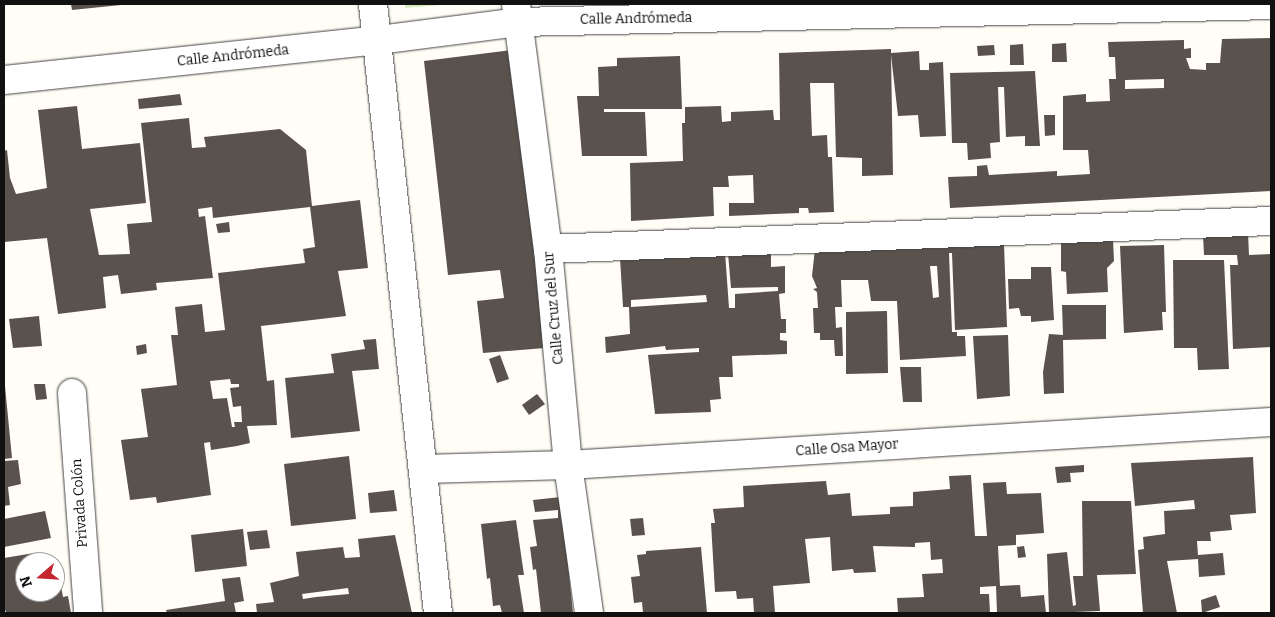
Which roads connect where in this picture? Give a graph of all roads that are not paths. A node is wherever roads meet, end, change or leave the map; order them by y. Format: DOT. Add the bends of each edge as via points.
graph roads {
  1 [pos="373,4"];
  2 [pos="1271,5"];
  3 [pos="516,13"];
  4 [pos="378,40"];
  5 [pos="4,80"];
  6 [pos="1271,221"];
  7 [pos="548,249"];
  8 [pos="72,393"];
  9 [pos="1271,422"];
  10 [pos="568,465"];
  11 [pos="423,469"];
  12 [pos="88,613"];
  13 [pos="438,613"];
  14 [pos="589,613"];
  1 -- 4 [label="street"];
  2 -- 3 [label="street, Calle Andrómeda"];
  3 -- 4 [label="street, Calle Andrómeda"];
  3 -- 7 [label="street, Calle Cruz del Sur"];
  4 -- 5 [label="street, Calle Andrómeda"];
  4 -- 11 [label="street"];
  6 -- 7 [label="street"];
  7 -- 10 [label="street, Calle Cruz del Sur"];
  8 -- 12 [label="street, Privada Colón"];
  9 -- 10 [label="street, Calle Osa Mayor"];
  10 -- 11 [label="street, Calle Osa Mayor"];
  10 -- 14 [label="street, Calle Cruz del Sur"];
  11 -- 13 [label="street"];
}
